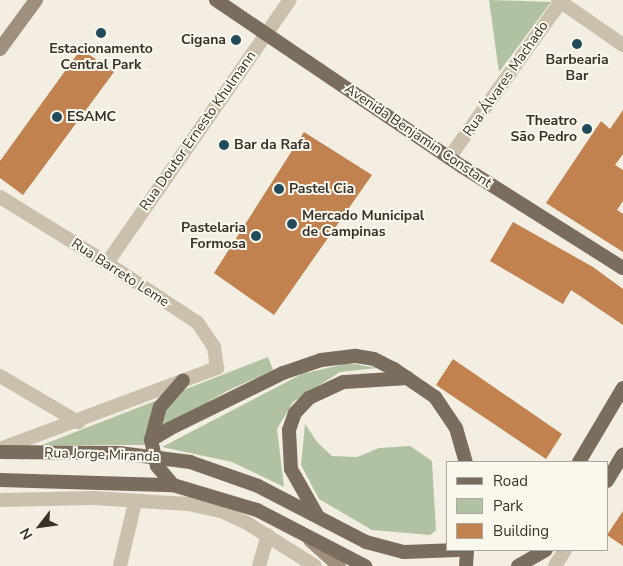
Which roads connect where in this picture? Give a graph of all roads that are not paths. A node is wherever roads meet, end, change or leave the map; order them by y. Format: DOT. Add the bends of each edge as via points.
graph roads {
  1 [pos="36,0"];
  2 [pos="216,0"];
  3 [pos="290,0"];
  4 [pos="560,1"];
  5 [pos="266,34"];
  6 [pos="623,45"];
  7 [pos="0,49"];
  8 [pos="450,158"];
  9 [pos="0,197"];
  10 [pos="107,263"];
  11 [pos="623,268"];
  12 [pos="217,368"];
  13 [pos="0,376"];
  14 [pos="411,378"];
  15 [pos="183,381"];
  16 [pos="623,388"];
  17 [pos="78,422"];
  18 [pos="152,440"];
  19 [pos="0,451"];
  20 [pos="623,454"];
  21 [pos="153,455"];
  22 [pos="466,461"];
  23 [pos="580,461"];
  24 [pos="608,478"];
  25 [pos="0,480"];
  26 [pos="173,485"];
  27 [pos="0,500"];
  28 [pos="135,502"];
  29 [pos="318,516"];
  30 [pos="268,535"];
  31 [pos="310,539"];
  32 [pos="446,550"];
  33 [pos="467,551"];
  34 [pos="544,551"];
  35 [pos="564,551"];
  36 [pos="558,565"];
  37 [pos="120,566"];
  38 [pos="259,566"];
  39 [pos="315,566"];
  40 [pos="339,566"];
  41 [pos="365,566"];
  42 [pos="466,566"];
  43 [pos="518,566"];
  1 -- 7 [label="main road"];
  2 -- 5 [label="main road, Avenida Benjamin Constant"];
  3 -- 5 [label="street, Rua Doutor Ernesto Khulmann"];
  4 -- 6 [label="street"];
  4 -- 8 [label="street, Rua Álvares Machado"];
  5 -- 8 [label="main road, Avenida Benjamin Constant"];
  5 -- 10 [label="street, Rua Doutor Ernesto Khulmann"];
  8 -- 11 [label="main road, Avenida Benjamin Constant"];
  9 -- 10 [label="street, Rua Barreto Leme"];
  10 -- 12 [label="street, Rua Barreto Leme" via="198,324 214,347"];
  12 -- 15 [label="street, Rua Jorge Miranda"];
  13 -- 17 [label="street"];
  14 -- 18 [label="main road" via="374,359 338,356 321,360 283,374"];
  14 -- 22 [label="main road" via="448,411"];
  14 -- 29 [label="main road" via="344,382 309,398 295,413 289,430 291,469"];
  15 -- 17 [label="street, Rua Jorge Miranda"];
  15 -- 18 [label="main road" via="160,407"];
  16 -- 23 [label="main road"];
  17 -- 19 [label="street, Rua Jorge Miranda"];
  18 -- 21 [label="main road"];
  19 -- 21 [label="main road, Rua Jorge Miranda"];
  20 -- 24 [label="main road"];
  21 -- 26 [label="main road" via="157,466"];
  21 -- 29 [label="main road, Rua Jorge Miranda" via="227,474"];
  25 -- 26 [label="main road, Rua Jorge Miranda"];
  26 -- 31 [label="main road, Rua Jorge Miranda" via="257,510"];
  27 -- 28 [label="street" via="94,498"];
  28 -- 30 [label="street" via="188,504 221,512"];
  28 -- 37 [label="street"];
  29 -- 32 [label="main road, Rua Jorge Miranda" via="366,542 404,552"];
  30 -- 38 [label="street"];
  30 -- 39 [label="street"];
  31 -- 40 [label="main road"];
  31 -- 41 [label="main road, Rua Jorge Miranda"];
  33 -- 42 [label="main road"];
  34 -- 43 [label="main road"];
  35 -- 36 [label="street"];
}
